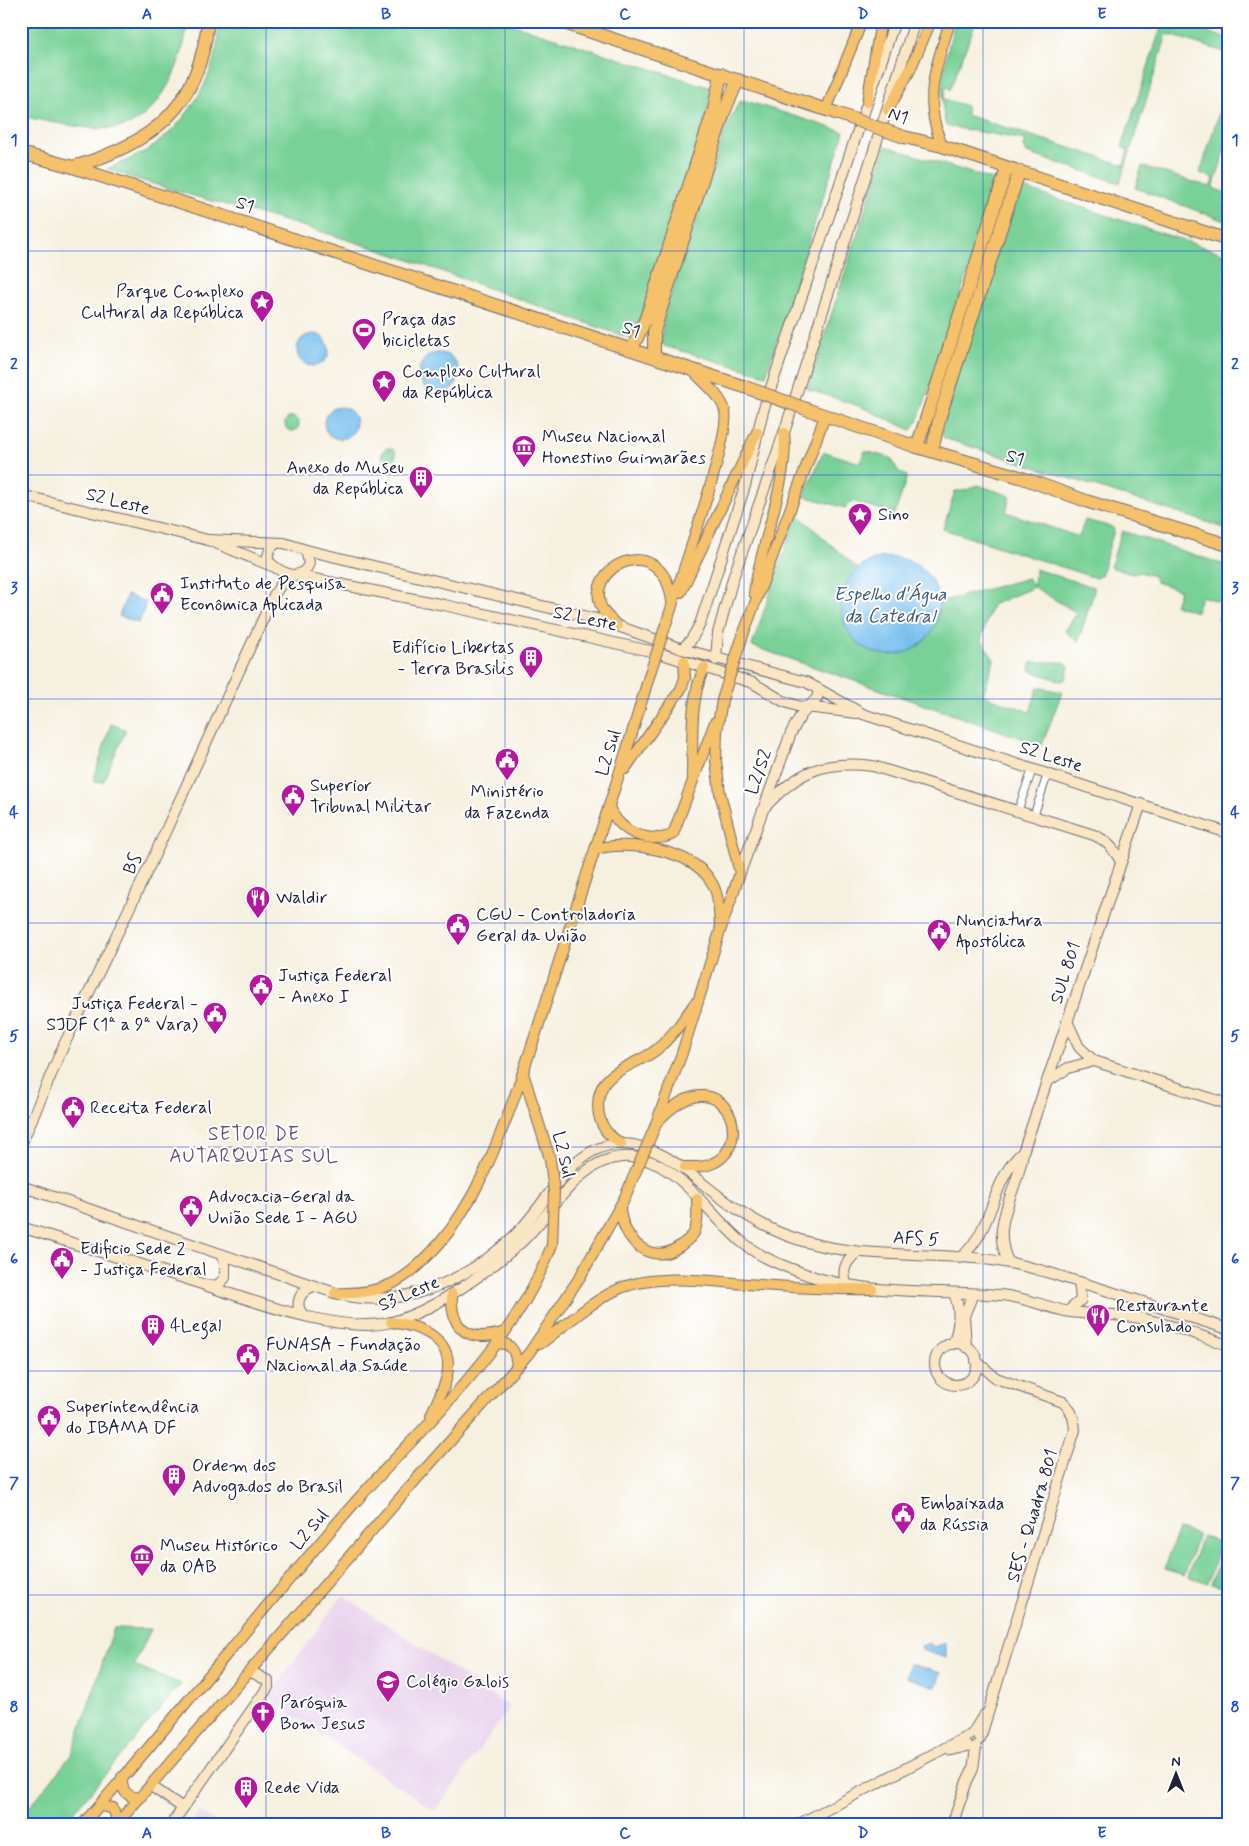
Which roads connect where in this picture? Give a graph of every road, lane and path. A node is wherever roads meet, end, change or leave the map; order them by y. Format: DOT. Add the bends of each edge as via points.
graph roads {
  1 [pos="208,21"];
  2 [pos="558,21"];
  3 [pos="862,21"];
  4 [pos="881,21"];
  5 [pos="895,21"];
  6 [pos="915,21"];
  7 [pos="931,21"];
  8 [pos="950,21"];
  9 [pos="721,74"];
  10 [pos="738,80"];
  11 [pos="867,102"];
  12 [pos="826,110"];
  13 [pos="888,110"];
  14 [pos="942,146"];
  15 [pos="21,153"];
  16 [pos="73,167"];
  17 [pos="1013,170"];
  18 [pos="1228,240"];
  19 [pos="632,349"];
  20 [pos="654,356"];
  21 [pos="690,369"];
  22 [pos="825,416"];
  23 [pos="756,432"];
  24 [pos="784,433"];
  25 [pos="917,447"];
  26 [pos="932,451"];
  27 [pos="21,494"];
  28 [pos="208,540"];
  29 [pos="276,544"];
  30 [pos="1228,545"];
  31 [pos="306,550"];
  32 [pos="275,568"];
  33 [pos="291,575"];
  34 [pos="274,596"];
  35 [pos="514,600"];
  36 [pos="671,608"];
  37 [pos="752,611"];
  38 [pos="505,618"];
  39 [pos="617,626"];
  40 [pos="682,649"];
  41 [pos="716,660"];
  42 [pos="684,661"];
  43 [pos="704,668"];
  44 [pos="782,677"];
  45 [pos="819,689"];
  46 [pos="775,695"];
  47 [pos="722,703"];
  48 [pos="808,707"];
  49 [pos="863,714"];
  50 [pos="1033,768"];
  51 [pos="1048,773"];
  52 [pos="620,776"];
  53 [pos="692,781"];
  54 [pos="1141,804"];
  55 [pos="609,808"];
  56 [pos="764,808"];
  57 [pos="1018,810"];
  58 [pos="1034,815"];
  59 [pos="1228,833"];
  60 [pos="596,849"];
  61 [pos="1120,860"];
  62 [pos="740,874"];
  63 [pos="721,928"];
  64 [pos="701,993"];
  65 [pos="1067,1021"];
  66 [pos="1094,1061"];
  67 [pos="523,1073"];
  68 [pos="1047,1082"];
  69 [pos="1228,1104"];
  70 [pos="656,1126"];
  71 [pos="621,1144"];
  72 [pos="21,1146"];
  73 [pos="1023,1152"];
  74 [pos="685,1167"];
  75 [pos="21,1186"];
  76 [pos="997,1194"];
  77 [pos="697,1199"];
  78 [pos="1010,1199"];
  79 [pos="622,1204"];
  80 [pos="21,1226"];
  81 [pos="856,1253"];
  82 [pos="222,1256"];
  83 [pos="960,1258"];
  84 [pos="1009,1263"];
  85 [pos="1079,1282"];
  86 [pos="846,1284"];
  87 [pos="208,1286"];
  88 [pos="314,1286"];
  89 [pos="872,1290"];
  90 [pos="335,1293"];
  91 [pos="954,1293"];
  92 [pos="452,1294"];
  93 [pos="973,1294"];
  94 [pos="1068,1311"];
  95 [pos="303,1315"];
  96 [pos="391,1322"];
  97 [pos="1228,1329"];
  98 [pos="505,1332"];
  99 [pos="496,1344"];
  100 [pos="953,1344"];
  101 [pos="1228,1345"];
  102 [pos="966,1347"];
  103 [pos="529,1353"];
  104 [pos="976,1361"];
  105 [pos="517,1367"];
  106 [pos="996,1378"];
  107 [pos="967,1382"];
  108 [pos="428,1422"];
  109 [pos="250,1671"];
  110 [pos="973,1742"];
  111 [pos="122,1777"];
  112 [pos="151,1786"];
  113 [pos="140,1798"];
  114 [pos="99,1806"];
  115 [pos="183,1808"];
  116 [pos="117,1824"];
  117 [pos="82,1825"];
  118 [pos="171,1825"];
  119 [pos="797,1825"];
  120 [pos="952,1825"];
  1 -- 16 [label="highway" via="206,45 192,86 166,119 134,143"];
  2 -- 9 [label="highway, N1"];
  3 -- 12 [label="main road"];
  4 -- 11 [label="main road"];
  5 -- 11 [label="main road"];
  6 -- 13 [label="main road"];
  7 -- 13 [label="main road"];
  8 -- 14 [label="main road" via="932,91 931,107"];
  9 -- 10 [label="highway, N1"];
  9 -- 19 [label="highway" via="714,109 646,318"];
  10 -- 12 [label="highway, N1"];
  10 -- 20 [label="highway" via="724,112 657,321"];
  11 -- 23 [label="main road"];
  12 -- 14 [label="highway, N1, bridge" via="904,138"];
  13 -- 24 [label="main road"];
  14 -- 17 [label="highway, N1"];
  15 -- 16 [label="highway, S1"];
  16 -- 19 [label="highway, S1"];
  17 -- 18 [label="highway, N1"];
  17 -- 25 [label="highway"];
  17 -- 26 [label="highway"];
  19 -- 20 [label="highway, S1"];
  20 -- 21 [label="highway, S1"];
  21 -- 22 [label="highway, S1, bridge"];
  21 -- 36 [label="main road, L2 Sul" via="722,403 726,417"];
  22 -- 25 [label="highway, S1"];
  22 -- 37 [label="main road"];
  23 -- 36 [label="main road" via="698,560"];
  23 -- 40 [label="main road" via="745,486 700,624"];
  24 -- 37 [label="main road" via="785,457 758,566"];
  24 -- 41 [label="main road" via="733,578 718,633"];
  25 -- 26 [label="highway, S1"];
  26 -- 30 [label="highway, S1"];
  27 -- 28 [label="main road, S2 Leste"];
  28 -- 29 [label="main road, S2 Leste"];
  28 -- 32 [label="main road, S2 Leste"];
  29 -- 31 [label="main road" via="293,544"];
  29 -- 32 [label="main road" via="268,552 268,559"];
  31 -- 33 [label="main road" via="308,567 302,573"];
  31 -- 35 [label="main road, S2 Leste"];
  32 -- 33 [label="main road"];
  32 -- 34 [label="main road, BS"];
  33 -- 34 [label="main road, BS"];
  33 -- 38 [label="main road, S2 Leste"];
  34 -- 72 [label="main road, BS" via="62,1049"];
  35 -- 38 [label="main road" via="505,607"];
  35 -- 39 [label="main road, S2 Leste"];
  36 -- 39 [label="main road" via="667,580 659,568 645,560 630,560 613,567 600,589 604,611"];
  36 -- 52 [label="main road, L2 Sul, bridge"];
  37 -- 47 [label="main road, bridge"];
  38 -- 42 [label="main road, S2 Leste"];
  39 -- 40 [label="main road, S2 Leste"];
  40 -- 41 [label="main road, S2 Leste"];
  41 -- 44 [label="main road, S2 Leste"];
  42 -- 43 [label="main road, S2 Leste"];
  42 -- 52 [label="main road" via="685,678 681,689"];
  43 -- 46 [label="main road, S2 Leste" via="753,683"];
  43 -- 53 [label="main road" via="697,682 693,708"];
  44 -- 45 [label="main road, S2 Leste" via="806,682"];
  44 -- 46 [label="main road"];
  45 -- 48 [label="main road, L2/S2" via="817,698"];
  45 -- 49 [label="main road, S2 Leste"];
  46 -- 48 [label="main road, S2 Leste" via="797,706"];
  47 -- 53 [label="main road"];
  47 -- 62 [label="main road" via="716,761 720,793"];
  48 -- 49 [label="main road, S2 Leste"];
  48 -- 56 [label="main road, L2/S2" via="791,733"];
  49 -- 50 [label="main road, S2 Leste"];
  50 -- 51 [label="main road, S2 Leste"];
  50 -- 57 [label="street"];
  51 -- 54 [label="main road, S2 Leste"];
  51 -- 58 [label="street"];
  52 -- 55 [label="main road, L2 Sul"];
  53 -- 55 [label="main road" via="678,825 668,837 638,834 624,828"];
  54 -- 59 [label="main road, S2 Leste"];
  54 -- 61 [label="main road, SUL 801"];
  55 -- 60 [label="main road, L2 Sul"];
  56 -- 57 [label="main road" via="797,778 823,766 845,762 873,766"];
  56 -- 62 [label="main road, L2/S2"];
  57 -- 58 [label="main road"];
  58 -- 61 [label="main road" via="1104,839"];
  60 -- 63 [label="main road" via="615,844 629,845 692,862 712,882"];
  60 -- 67 [label="main road, L2 Sul"];
  61 -- 65 [label="main road, SUL 801"];
  62 -- 63 [label="main road"];
  63 -- 64 [label="main road"];
  64 -- 70 [label="main road"];
  64 -- 71 [label="main road" via="663,1044 649,1056 609,1077 601,1088 600,1120 607,1133"];
  65 -- 66 [label="main road" via="1079,1047"];
  65 -- 68 [label="main road, SUL 801"];
  66 -- 68 [label="main road" via="1068,1068"];
  66 -- 69 [label="main road"];
  67 -- 90 [label="main road" via="484,1173 461,1214 438,1244 387,1288 359,1294"];
  67 -- 98 [label="main road, L2 Sul, bridge" via="550,1159 554,1192 552,1245 542,1271"];
  68 -- 73 [label="main road, SUL 801"];
  70 -- 74 [label="main road" via="673,1105 688,1097 714,1098 728,1109 733,1130 732,1142 726,1152 712,1164"];
  70 -- 79 [label="main road, bridge"];
  71 -- 74 [label="main road, AFS 5" via="656,1152"];
  71 -- 90 [label="main road, S3 Leste" via="598,1149 574,1164 516,1234 466,1272 436,1288 406,1296 364,1298"];
  73 -- 76 [label="main road, SUL 801" via="1007,1170"];
  73 -- 78 [label="main road, SUL 801"];
  74 -- 81 [label="main road, AFS 5" via="712,1192 765,1226 823,1247"];
  75 -- 82 [label="main road, S3 Leste"];
  76 -- 78 [label="main road"];
  76 -- 83 [label="main road, SUL 801" via="984,1229 972,1249"];
  77 -- 79 [label="main road" via="697,1224 693,1234 676,1248 663,1253 648,1252 635,1244 621,1222"];
  77 -- 86 [label="main road" via="745,1245 770,1260 809,1275"];
  77 -- 92 [label="main road, S3 Leste" via="687,1186 649,1160 627,1156 607,1158 582,1173 538,1227 514,1249"];
  78 -- 84 [label="main road, SUL 801" via="1000,1234 1002,1250"];
  79 -- 103 [label="main road" via="580,1277"];
  80 -- 87 [label="main road, S3 Leste"];
  81 -- 83 [label="main road, AFS 5"];
  81 -- 86 [label="main road" via="843,1271"];
  82 -- 87 [label="main road" via="225,1278"];
  82 -- 88 [label="main road, S3 Leste"];
  83 -- 84 [label="main road, AFS 5"];
  84 -- 85 [label="main road, AFS 5"];
  85 -- 94 [label="main road" via="1081,1300"];
  85 -- 97 [label="main road, AFS 5"];
  86 -- 89 [label="main road"];
  87 -- 95 [label="main road, S3 Leste"];
  88 -- 90 [label="main road, S3 Leste"];
  88 -- 95 [label="main road" via="302,1292 299,1298 298,1306"];
  89 -- 91 [label="main road"];
  89 -- 103 [label="main road" via="700,1280 659,1281 622,1288 592,1304"];
  91 -- 93 [label="main road"];
  91 -- 100 [label="main road" via="959,1308"];
  92 -- 96 [label="main road, S3 Leste"];
  92 -- 98 [label="main road" via="454,1318 464,1332 484,1337"];
  93 -- 94 [label="main road" via="1016,1298"];
  93 -- 102 [label="main road" via="964,1319"];
  94 -- 101 [label="main road" via="1147,1319"];
  95 -- 96 [label="main road, S3 Leste" via="355,1325"];
  96 -- 108 [label="main road" via="430,1333 443,1348 447,1375"];
  98 -- 99 [label="main road, L2 Sul"];
  99 -- 105 [label="main road" via="507,1344 512,1348"];
  99 -- 108 [label="main road, L2 Sul"];
  100 -- 102 [label="main road"];
  100 -- 107 [label="main road" via="938,1353 936,1372 950,1384"];
  102 -- 104 [label="main road" via="973,1352"];
  103 -- 105 [label="main road"];
  104 -- 106 [label="main road, SES - Quadra 801"];
  104 -- 107 [label="main road" via="976,1371"];
  105 -- 109 [label="main road"];
  106 -- 107 [label="main road, SES - Quadra 801"];
  106 -- 110 [label="main road, SES - Quadra 801" via="1063,1402 1070,1408 1075,1430 989,1708"];
  108 -- 111 [label="main road, L2 Sul" via="351,1506"];
  109 -- 112 [label="main road"];
  109 -- 115 [label="main road" via="268,1680 268,1687"];
  110 -- 119 [label="main road" via="935,1754"];
  110 -- 120 [label="main road, SES - Quadra 801" via="967,1781"];
  111 -- 113 [label="main road" via="126,1794"];
  111 -- 114 [label="main road, L2 Sul"];
  112 -- 113 [label="main road"];
  112 -- 115 [label="main road"];
  113 -- 116 [label="main road"];
  114 -- 116 [label="main road" via="113,1808"];
  114 -- 117 [label="main road, L2 Sul"];
  115 -- 118 [label="main road"];
}
